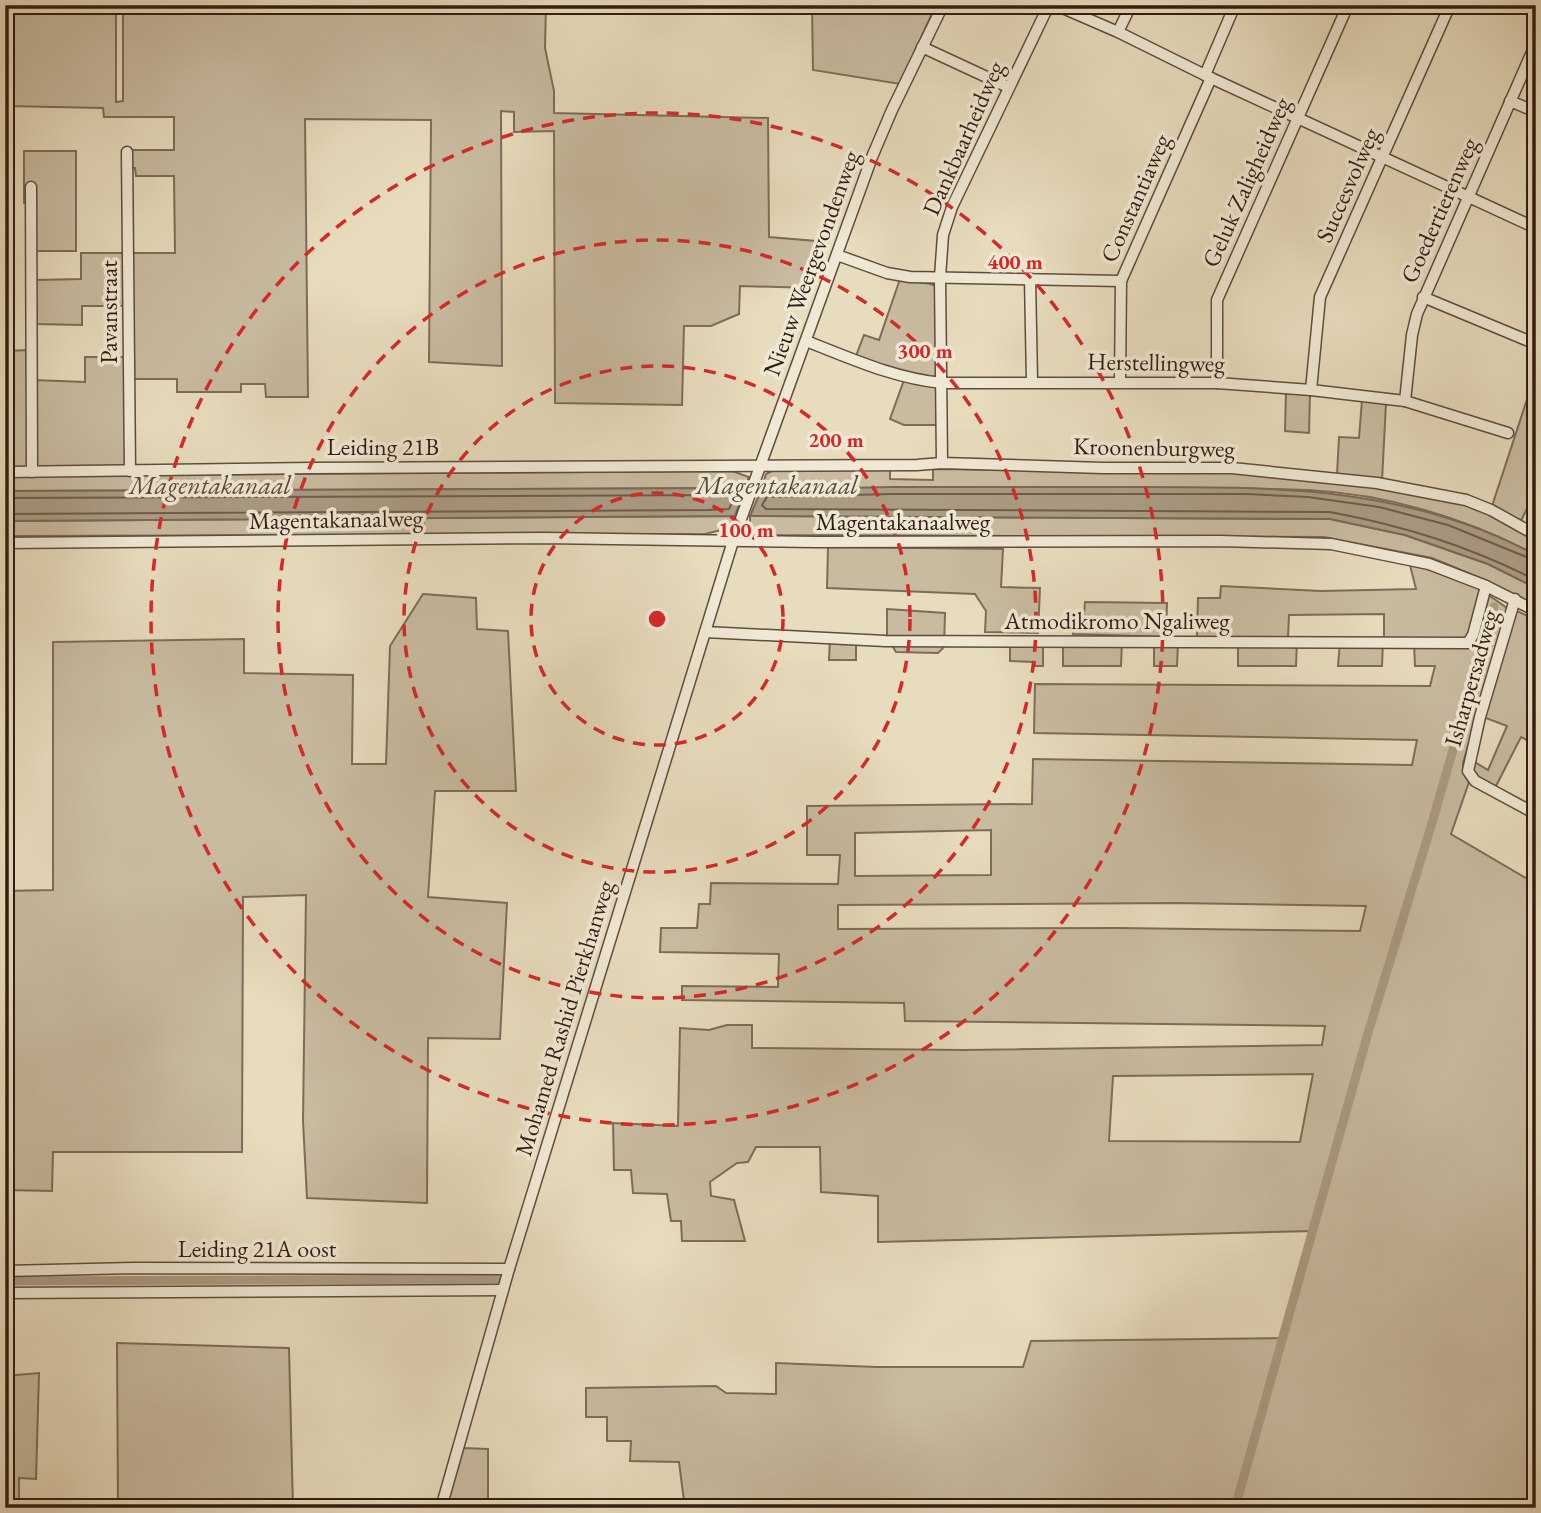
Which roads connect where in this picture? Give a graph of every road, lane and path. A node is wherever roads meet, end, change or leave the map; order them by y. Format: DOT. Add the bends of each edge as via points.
graph roads {
  1 [pos="943,5"];
  2 [pos="1131,5"];
  3 [pos="1235,5"];
  4 [pos="1348,5"];
  5 [pos="1450,5"];
  6 [pos="1050,6"];
  7 [pos="1118,32"];
  8 [pos="1536,43"];
  9 [pos="922,47"];
  10 [pos="1208,77"];
  11 [pos="1008,88"];
  12 [pos="1510,101"];
  13 [pos="1536,113"];
  14 [pos="1298,119"];
  15 [pos="127,152"];
  16 [pos="1383,158"];
  17 [pos="31,187"];
  18 [pos="1467,197"];
  19 [pos="1536,228"];
  20 [pos="837,256"];
  21 [pos="940,277"];
  22 [pos="1030,278"];
  23 [pos="1121,281"];
  24 [pos="1423,297"];
  25 [pos="806,341"];
  26 [pos="1536,344"];
  27 [pos="1032,382"];
  28 [pos="1120,382"];
  29 [pos="942,383"];
  30 [pos="1216,383"];
  31 [pos="1311,390"];
  32 [pos="1405,401"];
  33 [pos="1508,433"];
  34 [pos="942,463"];
  35 [pos="761,466"];
  36 [pos="130,471"];
  37 [pos="5,472"];
  38 [pos="32,472"];
  39 [pos="1536,535"];
  40 [pos="733,541"];
  41 [pos="5,542"];
  42 [pos="1486,586"];
  43 [pos="1515,599"];
  44 [pos="1536,611"];
  45 [pos="705,632"];
  46 [pos="1536,814"];
  47 [pos="509,1269"];
  48 [pos="5,1270"];
  49 [pos="503,1290"];
  50 [pos="5,1293"];
  51 [pos="440,1508"];
  1 -- 9 [label="street, Nieuw Weergevondenweg"];
  2 -- 7 [label="street"];
  3 -- 10 [label="street, Constantiaweg"];
  4 -- 14 [label="street, Geluk Zaligheidweg"];
  5 -- 16 [label="street, Succesvolweg"];
  6 -- 7 [label="street"];
  6 -- 11 [label="street, Dankbaarheidweg"];
  7 -- 10 [label="street"];
  8 -- 12 [label="street, Goedertierenweg"];
  9 -- 11 [label="street"];
  9 -- 20 [label="street, Nieuw Weergevondenweg" via="872,157"];
  10 -- 14 [label="street"];
  10 -- 23 [label="street, Constantiaweg"];
  11 -- 21 [label="street, Dankbaarheidweg" via="946,225"];
  12 -- 13 [label="street"];
  12 -- 18 [label="street, Goedertierenweg"];
  14 -- 16 [label="street"];
  14 -- 30 [label="street, Geluk Zaligheidweg" via="1217,300"];
  15 -- 36 [label="street, Pavanstraat"];
  16 -- 18 [label="street"];
  16 -- 31 [label="street, Succesvolweg" via="1320,297"];
  17 -- 38 [label="street"];
  18 -- 19 [label="street"];
  18 -- 24 [label="street, Goedertierenweg"];
  20 -- 21 [label="street" via="887,273"];
  20 -- 25 [label="street, Nieuw Weergevondenweg"];
  21 -- 22 [label="street"];
  21 -- 29 [label="street, Dankbaarheidweg"];
  22 -- 23 [label="street"];
  22 -- 27 [label="street"];
  23 -- 28 [label="street, Constantiaweg"];
  24 -- 26 [label="street"];
  24 -- 32 [label="street, Goedertierenweg" via="1412,335"];
  25 -- 29 [label="street, Herstellingweg" via="886,372"];
  25 -- 35 [label="street, Nieuw Weergevondenweg"];
  27 -- 28 [label="street, Herstellingweg"];
  27 -- 29 [label="street, Herstellingweg"];
  28 -- 30 [label="street, Herstellingweg"];
  29 -- 34 [label="street, Dankbaarheidweg"];
  30 -- 31 [label="street, Herstellingweg"];
  31 -- 32 [label="street, Herstellingweg"];
  32 -- 33 [label="street, Herstellingweg"];
  34 -- 35 [label="street, Kroonenburgweg"];
  34 -- 39 [label="street, Kroonenburgweg" via="1232,468 1377,483 1466,500"];
  35 -- 36 [label="street, Leiding 21B"];
  35 -- 40 [label="street, Nieuw Weergevondenweg"];
  36 -- 38 [label="street, Leiding 21B"];
  37 -- 38 [label="street, Leiding 21B"];
  40 -- 41 [label="street, Magentakanaalweg"];
  40 -- 42 [label="street, Magentakanaalweg" via="1331,544 1429,564"];
  40 -- 45 [label="street, Mohamed Rashid Pierkhanweg"];
  42 -- 43 [label="street, Magentakanaalweg"];
  42 -- 45 [label="street, Atmodikromo Ngaliweg" via="1468,643 885,641"];
  43 -- 44 [label="street, Magentakanaalweg"];
  43 -- 46 [label="street, Isharpersadweg" via="1468,771 1475,781"];
  45 -- 47 [label="street, Mohamed Rashid Pierkhanweg"];
  47 -- 48 [label="street, Leiding 21A oost"];
  47 -- 49 [label="street, Mohamed Rashid Pierkhanweg"];
  49 -- 50 [label="street"];
  49 -- 51 [label="street, Mohamed Rashid Pierkhanweg"];
}
